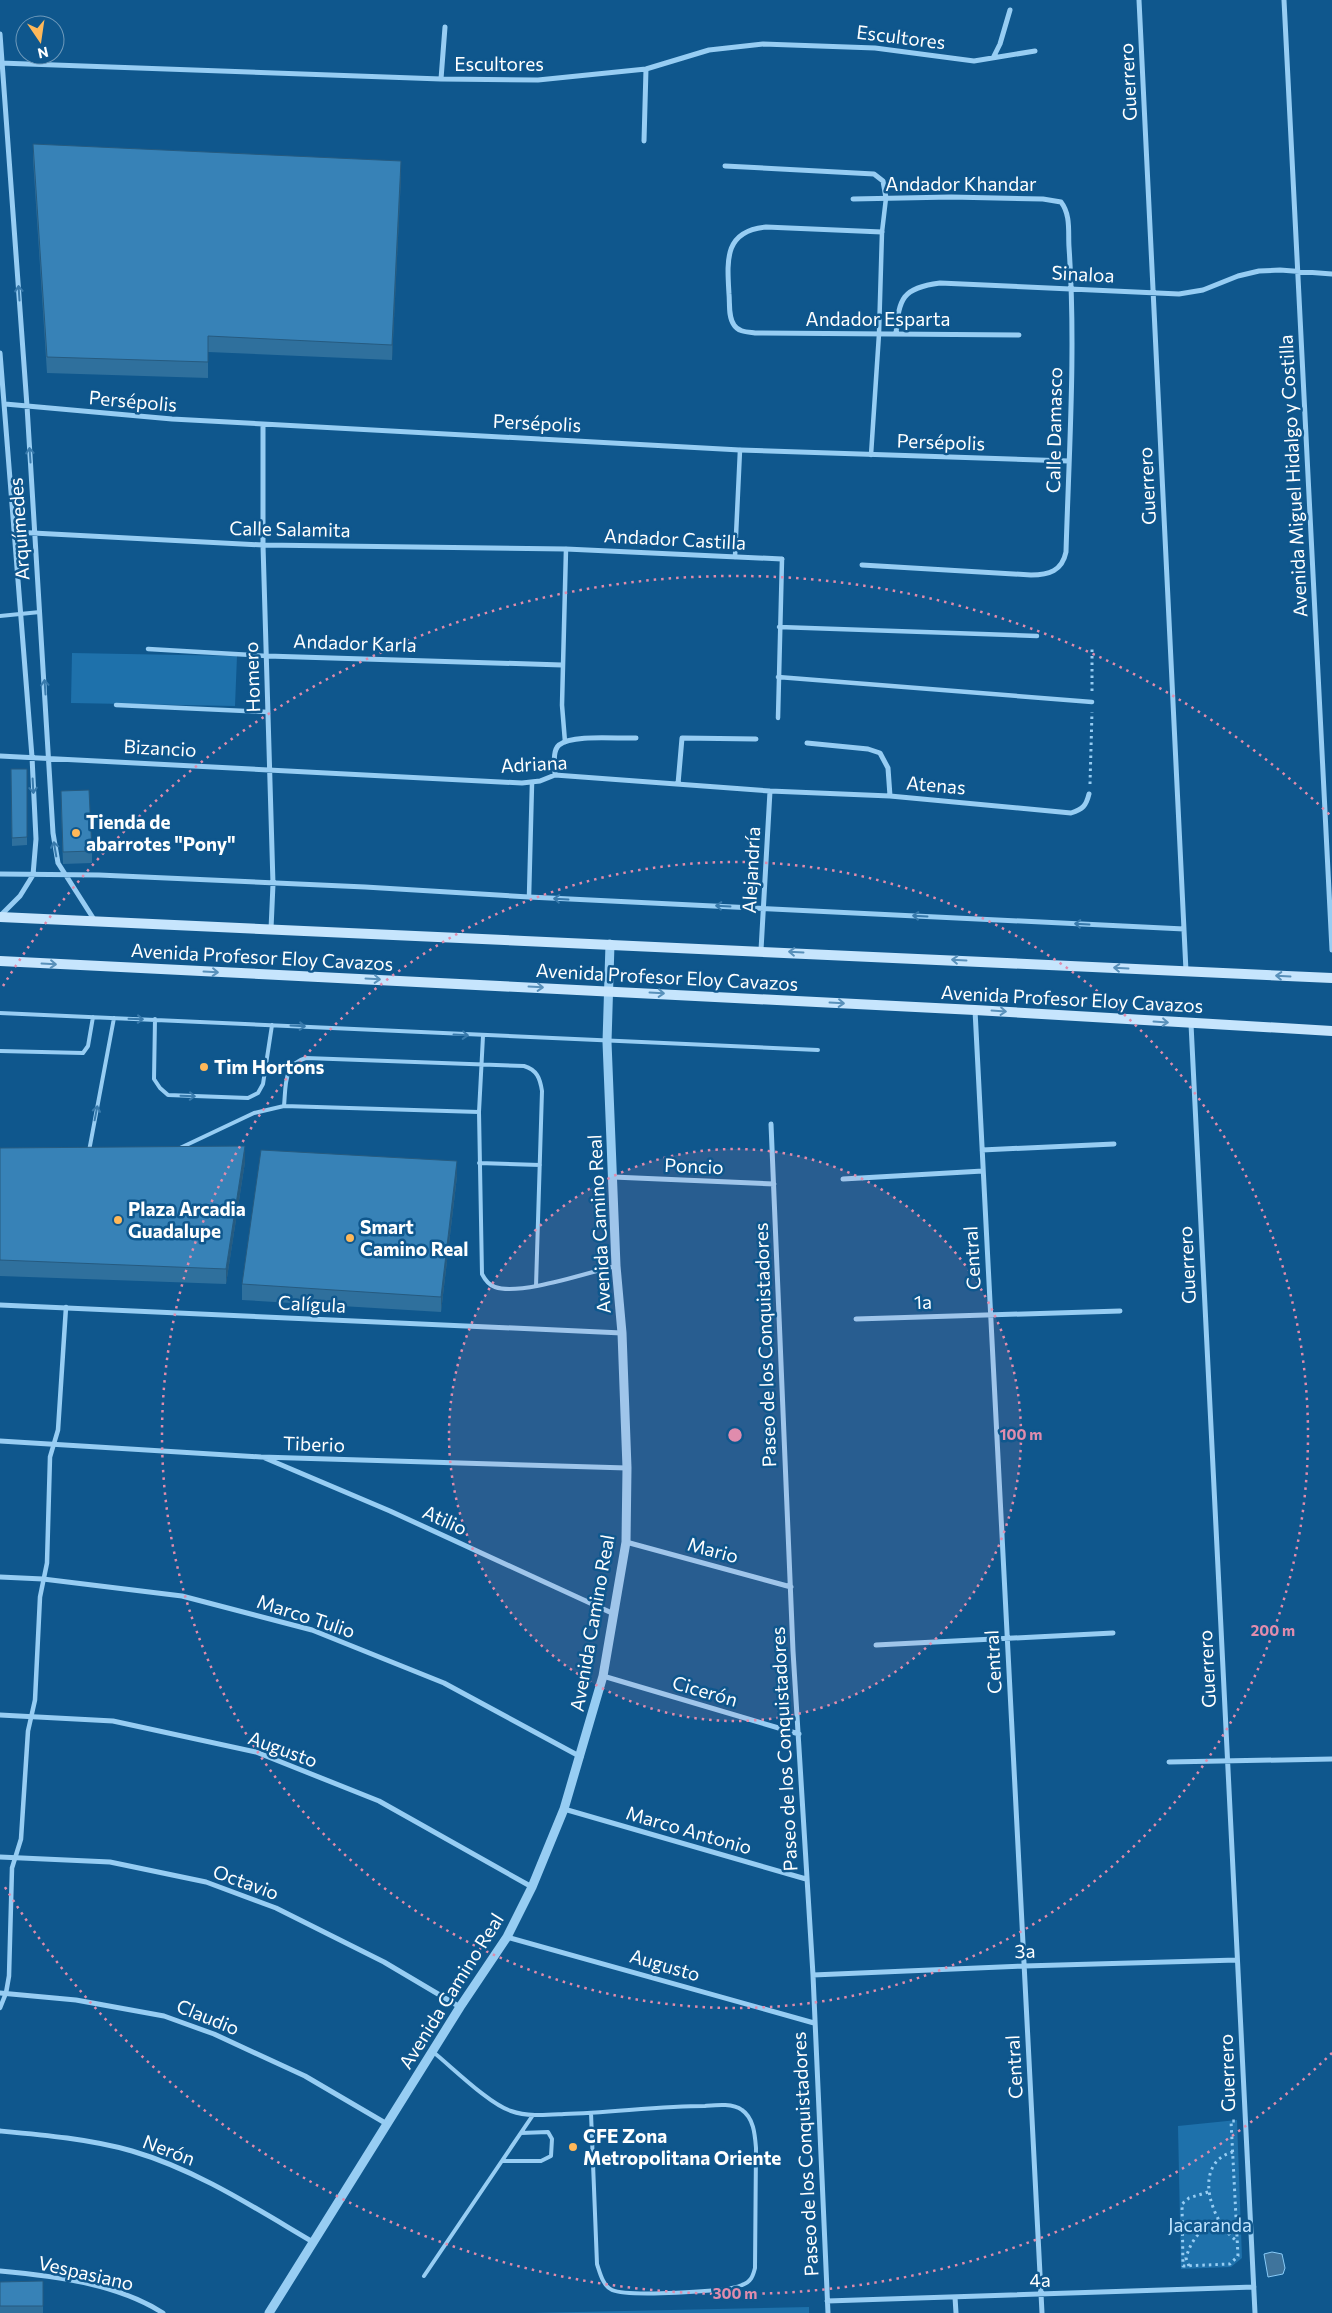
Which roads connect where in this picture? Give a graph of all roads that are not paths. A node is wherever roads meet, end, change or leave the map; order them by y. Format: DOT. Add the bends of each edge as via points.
graph roads {
  1 [pos="1139,0"];
  2 [pos="1284,0"];
  3 [pos="1010,10"];
  4 [pos="445,27"];
  5 [pos="0,34"];
  6 [pos="1035,51"];
  7 [pos="993,58"];
  8 [pos="2,63"];
  9 [pos="646,69"];
  10 [pos="441,79"];
  11 [pos="644,141"];
  12 [pos="725,166"];
  13 [pos="853,198"];
  14 [pos="886,198"];
  15 [pos="1066,208"];
  16 [pos="882,232"];
  17 [pos="1298,272"];
  18 [pos="1332,274"];
  19 [pos="1072,289"];
  20 [pos="1153,293"];
  21 [pos="879,334"];
  22 [pos="896,334"];
  23 [pos="1019,335"];
  24 [pos="0,353"];
  25 [pos="5,404"];
  26 [pos="27,406"];
  27 [pos="263,424"];
  28 [pos="740,450"];
  29 [pos="871,455"];
  30 [pos="1068,461"];
  31 [pos="14,532"];
  32 [pos="35,532"];
  33 [pos="263,545"];
  34 [pos="566,548"];
  35 [pos="735,557"];
  36 [pos="782,559"];
  37 [pos="862,565"];
  38 [pos="40,612"];
  39 [pos="20,615"];
  40 [pos="0,616"];
  41 [pos="780,627"];
  42 [pos="1037,636"];
  43 [pos="148,649"];
  44 [pos="267,656"];
  45 [pos="562,665"];
  46 [pos="778,677"];
  47 [pos="1092,702"];
  48 [pos="116,704"];
  49 [pos="268,712"];
  50 [pos="778,718"];
  51 [pos="636,738"];
  52 [pos="756,739"];
  53 [pos="564,742"];
  54 [pos="807,743"];
  55 [pos="0,756"];
  56 [pos="32,757"];
  57 [pos="48,758"];
  58 [pos="270,769"];
  59 [pos="554,774"];
  60 [pos="532,783"];
  61 [pos="678,784"];
  62 [pos="770,791"];
  63 [pos="1089,794"];
  64 [pos="890,796"];
  65 [pos="0,874"];
  66 [pos="33,875"];
  67 [pos="64,875"];
  68 [pos="273,884"];
  69 [pos="529,897"];
  70 [pos="765,908"];
  71 [pos="0,917"];
  72 [pos="95,922"];
  73 [pos="1184,929"];
  74 [pos="272,930"];
  75 [pos="610,944"];
  76 [pos="761,950"];
  77 [pos="1332,950"];
  78 [pos="0,962"];
  79 [pos="1186,971"];
  80 [pos="1332,978"];
  81 [pos="608,991"];
  82 [pos="975,1010"];
  83 [pos="0,1013"];
  84 [pos="93,1017"];
  85 [pos="114,1018"];
  86 [pos="155,1020"];
  87 [pos="1190,1024"];
  88 [pos="272,1025"];
  89 [pos="1332,1031"];
  90 [pos="483,1036"];
  91 [pos="607,1042"];
  92 [pos="818,1050"];
  93 [pos="0,1051"];
  94 [pos="481,1065"];
  95 [pos="284,1106"];
  96 [pos="478,1112"];
  97 [pos="771,1124"];
  98 [pos="1114,1144"];
  99 [pos="172,1149"];
  100 [pos="982,1150"];
  101 [pos="87,1161"];
  102 [pos="479,1163"];
  103 [pos="540,1165"];
  104 [pos="983,1171"];
  105 [pos="613,1177"];
  106 [pos="843,1179"];
  107 [pos="774,1184"];
  108 [pos="616,1266"];
  109 [pos="536,1286"];
  110 [pos="0,1305"];
  111 [pos="66,1308"];
  112 [pos="1120,1311"];
  113 [pos="990,1315"];
  114 [pos="856,1319"];
  115 [pos="622,1333"];
  116 [pos="0,1441"];
  117 [pos="54,1443"];
  118 [pos="261,1457"];
  119 [pos="627,1468"];
  120 [pos="626,1542"];
  121 [pos="0,1577"];
  122 [pos="43,1579"];
  123 [pos="791,1587"];
  124 [pos="614,1614"];
  125 [pos="1113,1633"];
  126 [pos="1006,1640"];
  127 [pos="876,1645"];
  128 [pos="603,1676"];
  129 [pos="0,1715"];
  130 [pos="31,1716"];
  131 [pos="799,1734"];
  132 [pos="581,1757"];
  133 [pos="1332,1759"];
  134 [pos="1169,1762"];
  135 [pos="1227,1762"];
  136 [pos="564,1809"];
  137 [pos="0,1857"];
  138 [pos="16,1858"];
  139 [pos="806,1879"];
  140 [pos="532,1887"];
  141 [pos="507,1936"];
  142 [pos="1237,1960"];
  143 [pos="1024,1966"];
  144 [pos="813,1976"];
  145 [pos="3,1993"];
  146 [pos="460,2007"];
  147 [pos="0,2008"];
  148 [pos="814,2023"];
  149 [pos="432,2052"];
  150 [pos="591,2113"];
  151 [pos="533,2115"];
  152 [pos="387,2124"];
  153 [pos="0,2131"];
  154 [pos="521,2133"];
  155 [pos="502,2161"];
  156 [pos="312,2242"];
  157 [pos="0,2271"];
  158 [pos="424,2276"];
  159 [pos="1254,2287"];
  160 [pos="1041,2295"];
  161 [pos="955,2297"];
  162 [pos="827,2301"];
  163 [pos="163,2313"];
  164 [pos="269,2313"];
  165 [pos="828,2313"];
  166 [pos="956,2313"];
  167 [pos="1042,2313"];
  168 [pos="1255,2313"];
  1 -- 20 [label="street, Guerrero"];
  2 -- 17 [label="street, Avenida Miguel Hidalgo y Costilla"];
  3 -- 7 [label="street"];
  4 -- 10 [label="street"];
  5 -- 8 [label="street, Arquímedes"];
  6 -- 7 [label="street, Escultores"];
  7 -- 9 [label="street, Escultores" via="974,61 875,48 763,44 709,50"];
  8 -- 10 [label="street, Escultores"];
  26 -- 8 [label="street, Arquímedes, one-way"];
  9 -- 10 [label="street, Escultores" via="538,80"];
  9 -- 11 [label="street"];
  12 -- 14 [label="street" via="874,174 883,181"];
  13 -- 14 [label="street, Andador Khandar"];
  14 -- 15 [label="street, Andador Khandar" via="1043,198 1062,202"];
  14 -- 16 [label="street"];
  15 -- 19 [label="street, Calle Damasco"];
  16 -- 21 [label="street"];
  16 -- 21 [label="street, Andador Esparta" via="753,228 733,243 728,273 731,320 737,329 755,333"];
  17 -- 18 [label="street, Sinaloa"];
  17 -- 20 [label="street, Sinaloa" via="1259,271 1203,290 1179,294"];
  17 -- 77 [label="street, Avenida Miguel Hidalgo y Costilla"];
  19 -- 20 [label="street, Sinaloa"];
  19 -- 22 [label="street, Sinaloa" via="924,285 903,298"];
  19 -- 30 [label="street, Calle Damasco"];
  20 -- 73 [label="street, Guerrero"];
  21 -- 22 [label="street, Andador Esparta"];
  21 -- 29 [label="street"];
  22 -- 23 [label="street, Andador Esparta"];
  24 -- 25 [label="street, Arquímedes"];
  25 -- 26 [label="street, Persépolis"];
  25 -- 31 [label="street, Arquímedes"];
  26 -- 27 [label="street, Persépolis" via="172,420"];
  32 -- 26 [label="street, Arquímedes, one-way"];
  27 -- 28 [label="street, Persépolis"];
  27 -- 33 [label="street, Homero"];
  28 -- 29 [label="street, Persépolis"];
  28 -- 35 [label="street"];
  29 -- 30 [label="street, Persépolis"];
  30 -- 37 [label="street, Calle Damasco" via="1066,552 1057,570 1031,575"];
  31 -- 32 [label="street, Calle Salamita"];
  31 -- 39 [label="street, Arquímedes"];
  32 -- 33 [label="street, Calle Salamita"];
  32 -- 38 [label="street, Arquímedes"];
  33 -- 34 [label="street, Calle Salamita"];
  33 -- 44 [label="street, Homero"];
  34 -- 35 [label="street, Andador Castilla"];
  34 -- 45 [label="street"];
  35 -- 36 [label="street, Andador Castilla"];
  36 -- 41 [label="street"];
  38 -- 39 [label="lane"];
  57 -- 38 [label="street, Arquímedes, one-way"];
  39 -- 40 [label="lane"];
  39 -- 56 [label="street, Arquímedes"];
  41 -- 42 [label="street"];
  41 -- 46 [label="street"];
  43 -- 44 [label="street, Andador Karla"];
  44 -- 45 [label="street, Andador Karla"];
  44 -- 49 [label="street, Homero"];
  45 -- 53 [label="street"];
  46 -- 47 [label="street"];
  46 -- 50 [label="street"];
  48 -- 49 [label="street"];
  49 -- 58 [label="street, Homero"];
  51 -- 53 [label="street"];
  52 -- 61 [label="street" via="682,738"];
  53 -- 59 [label="street" via="554,754"];
  54 -- 64 [label="street" via="880,753 888,768"];
  55 -- 56 [label="street, Bizancio"];
  56 -- 57 [label="street, Bizancio"];
  56 -- 66 [label="street, Arquímedes, one-way" via="36,839"];
  57 -- 58 [label="street, Bizancio"];
  67 -- 57 [label="street, Arquímedes, one-way" via="55,850"];
  58 -- 60 [label="street, Adriana"];
  58 -- 68 [label="street, Homero"];
  59 -- 60 [label="street, Adriana"];
  59 -- 61 [label="street, Adriana"];
  60 -- 69 [label="street"];
  61 -- 62 [label="street, Adriana"];
  62 -- 64 [label="street, Atenas"];
  62 -- 70 [label="street, Alejandría"];
  63 -- 64 [label="street, Atenas" via="1086,805 1071,812"];
  65 -- 66 [label="street"];
  66 -- 67 [label="street"];
  66 -- 71 [label="street, Arquímedes" via="20,896"];
  67 -- 68 [label="street"];
  67 -- 72 [label="street, Arquímedes"];
  68 -- 69 [label="street"];
  68 -- 74 [label="street, Homero"];
  70 -- 69 [label="street, one-way"];
  73 -- 70 [label="street, one-way"];
  70 -- 76 [label="street, Alejandría"];
  71 -- 72 [label="main road, Avenida Profesor Eloy Cavazos"];
  72 -- 74 [label="main road, Avenida Profesor Eloy Cavazos"];
  73 -- 79 [label="street, Guerrero"];
  74 -- 75 [label="main road, Avenida Profesor Eloy Cavazos"];
  75 -- 76 [label="main road, Avenida Profesor Eloy Cavazos"];
  75 -- 81 [label="street, Avenida Camino Real"];
  79 -- 76 [label="main road, Avenida Profesor Eloy Cavazos, one-way"];
  78 -- 81 [label="main road, Avenida Profesor Eloy Cavazos, one-way"];
  80 -- 79 [label="main road, Avenida Profesor Eloy Cavazos, one-way"];
  81 -- 82 [label="main road, Avenida Profesor Eloy Cavazos, one-way"];
  81 -- 91 [label="street, Avenida Camino Real"];
  82 -- 87 [label="main road, Avenida Profesor Eloy Cavazos, one-way"];
  82 -- 100 [label="street, Central"];
  83 -- 84 [label="lane"];
  84 -- 85 [label="lane"];
  84 -- 93 [label="lane" via="84,1053"];
  85 -- 86 [label="lane, one-way"];
  101 -- 85 [label="lane, one-way"];
  86 -- 88 [label="lane"];
  86 -- 88 [label="lane, one-way" via="154,1079 168,1095 248,1098 258,1093 263,1084"];
  87 -- 89 [label="main road, Avenida Profesor Eloy Cavazos"];
  87 -- 135 [label="street, Guerrero"];
  88 -- 90 [label="lane, one-way"];
  90 -- 91 [label="lane"];
  90 -- 94 [label="lane"];
  91 -- 92 [label="lane"];
  91 -- 105 [label="street, Avenida Camino Real"];
  94 -- 95 [label="lane" via="306,1058 295,1063 286,1074"];
  94 -- 96 [label="lane"];
  94 -- 103 [label="lane" via="524,1066 538,1074 542,1091"];
  95 -- 96 [label="lane"];
  95 -- 99 [label="lane" via="254,1113 182,1148"];
  96 -- 102 [label="lane"];
  97 -- 107 [label="street, Paseo de los Conquistadores"];
  98 -- 100 [label="street"];
  100 -- 104 [label="street, Central"];
  102 -- 103 [label="lane"];
  102 -- 109 [label="lane" via="482,1274 494,1287"];
  103 -- 109 [label="lane"];
  104 -- 106 [label="street"];
  104 -- 113 [label="street, Central"];
  105 -- 107 [label="street, Poncio"];
  105 -- 108 [label="street, Avenida Camino Real"];
  107 -- 123 [label="street, Paseo de los Conquistadores"];
  108 -- 109 [label="lane"];
  108 -- 115 [label="street, Avenida Camino Real"];
  110 -- 111 [label="street, Calígula"];
  111 -- 115 [label="street, Calígula"];
  111 -- 117 [label="street" via="58,1430"];
  112 -- 113 [label="street, 1a"];
  113 -- 114 [label="street, 1a"];
  113 -- 126 [label="street, Central"];
  115 -- 119 [label="street, Avenida Camino Real"];
  116 -- 117 [label="street, Tiberio"];
  117 -- 118 [label="street, Tiberio"];
  117 -- 122 [label="street" via="50,1457 47,1563"];
  118 -- 119 [label="street, Tiberio"];
  118 -- 124 [label="street, Atilio" via="390,1511"];
  119 -- 120 [label="street, Avenida Camino Real"];
  120 -- 123 [label="street, Mario"];
  120 -- 124 [label="street, Avenida Camino Real"];
  121 -- 122 [label="street, Marco Tulio"];
  122 -- 130 [label="street" via="36,1700"];
  122 -- 132 [label="street, Marco Tulio" via="182,1596 312,1630 444,1683"];
  123 -- 131 [label="street, Paseo de los Conquistadores"];
  124 -- 128 [label="street, Avenida Camino Real"];
  125 -- 126 [label="street"];
  126 -- 127 [label="street"];
  126 -- 143 [label="street, Central"];
  128 -- 131 [label="street, Cicerón"];
  128 -- 132 [label="street, Avenida Camino Real"];
  129 -- 130 [label="street, Augusto"];
  130 -- 138 [label="street" via="21,1839"];
  130 -- 140 [label="street, Augusto" via="113,1721 256,1752 379,1801"];
  131 -- 139 [label="street, Paseo de los Conquistadores"];
  132 -- 136 [label="street, Avenida Camino Real"];
  133 -- 135 [label="street"];
  134 -- 135 [label="street"];
  135 -- 142 [label="street, Guerrero"];
  136 -- 139 [label="street, Marco Antonio"];
  136 -- 140 [label="street, Avenida Camino Real"];
  137 -- 138 [label="street, Octavio"];
  138 -- 145 [label="street" via="12,1868 9,1976"];
  138 -- 146 [label="street, Octavio" via="110,1862 206,1882 276,1908 384,1962"];
  139 -- 144 [label="street, Paseo de los Conquistadores"];
  140 -- 141 [label="street, Avenida Camino Real"];
  141 -- 146 [label="street, Avenida Camino Real"];
  141 -- 148 [label="street, Augusto"];
  142 -- 143 [label="street, 3a"];
  142 -- 159 [label="street, Guerrero"];
  143 -- 144 [label="street, 3a"];
  143 -- 160 [label="street, Central"];
  144 -- 148 [label="street, Paseo de los Conquistadores"];
  145 -- 147 [label="street"];
  145 -- 152 [label="street, Claudio" via="76,2000 164,2016 214,2034 305,2076"];
  146 -- 149 [label="street, Avenida Camino Real"];
  148 -- 162 [label="street, Paseo de los Conquistadores"];
  149 -- 151 [label="lane" via="510,2111"];
  149 -- 152 [label="street, Avenida Camino Real"];
  150 -- 150 [label="lane" via="669,2106 726,2105 742,2109 754,2131 756,2148 755,2268 752,2279 732,2288 680,2292 621,2292 610,2289 601,2278 597,2264"];
  150 -- 151 [label="lane"];
  151 -- 154 [label="lane"];
  152 -- 156 [label="street, Avenida Camino Real"];
  153 -- 156 [label="street, Nerón" via="71,2138 133,2151 198,2177"];
  154 -- 155 [label="lane"];
  154 -- 155 [label="lane" via="548,2132 552,2139 551,2156 541,2161"];
  155 -- 158 [label="lane"];
  156 -- 164 [label="street, Avenida Camino Real"];
  157 -- 163 [label="street, Vespasiano" via="50,2276 109,2290 149,2304"];
  159 -- 160 [label="street, 4a"];
  159 -- 168 [label="street, Guerrero"];
  160 -- 161 [label="street, 4a"];
  160 -- 167 [label="street, Central"];
  161 -- 162 [label="street, 4a"];
  161 -- 166 [label="street"];
  162 -- 165 [label="street, Paseo de los Conquistadores"];
}
